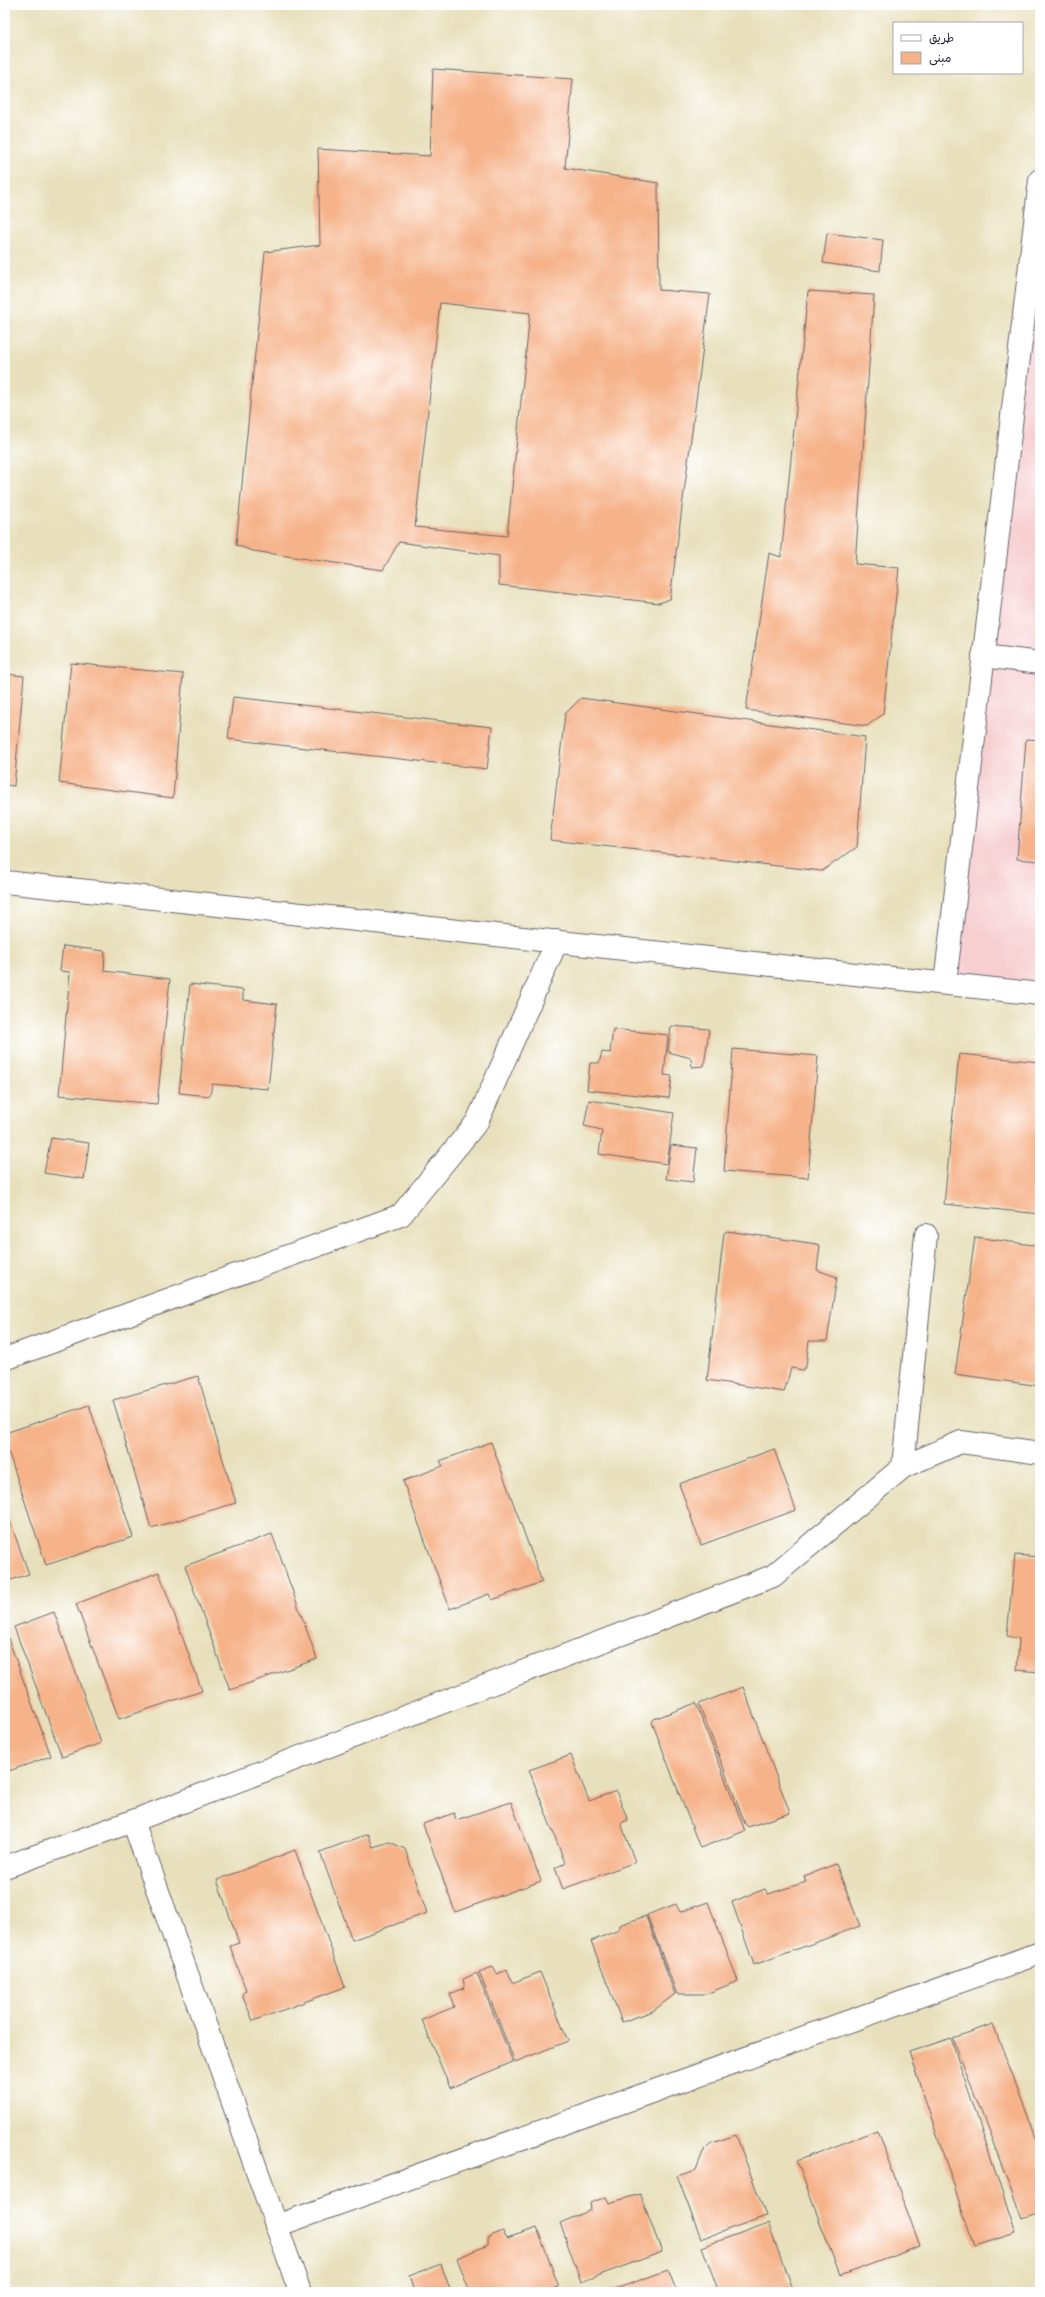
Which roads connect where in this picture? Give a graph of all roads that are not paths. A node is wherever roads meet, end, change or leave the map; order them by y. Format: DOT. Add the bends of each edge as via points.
graph roads {
  1 [pos="1040,180"];
  2 [pos="1034,274"];
  3 [pos="983,656"];
  4 [pos="1040,663"];
  5 [pos="5,882"];
  6 [pos="557,941"];
  7 [pos="945,984"];
  8 [pos="1040,994"];
  9 [pos="926,1235"];
  10 [pos="5,1359"];
  11 [pos="1040,1453"];
  12 [pos="902,1467"];
  13 [pos="133,1821"];
  14 [pos="5,1867"];
  15 [pos="1040,1953"];
  16 [pos="276,2226"];
  17 [pos="300,2292"];
  1 -- 2 [label="street"];
  2 -- 3 [label="street"];
  3 -- 4 [label="street"];
  3 -- 7 [label="street"];
  5 -- 6 [label="street"];
  6 -- 7 [label="street"];
  6 -- 10 [label="street" via="477,1122 400,1215"];
  7 -- 8 [label="street"];
  9 -- 12 [label="street"];
  11 -- 12 [label="street" via="961,1442"];
  12 -- 13 [label="street" via="773,1576"];
  13 -- 14 [label="street"];
  13 -- 16 [label="street"];
  15 -- 16 [label="street"];
  16 -- 17 [label="street"];
}
